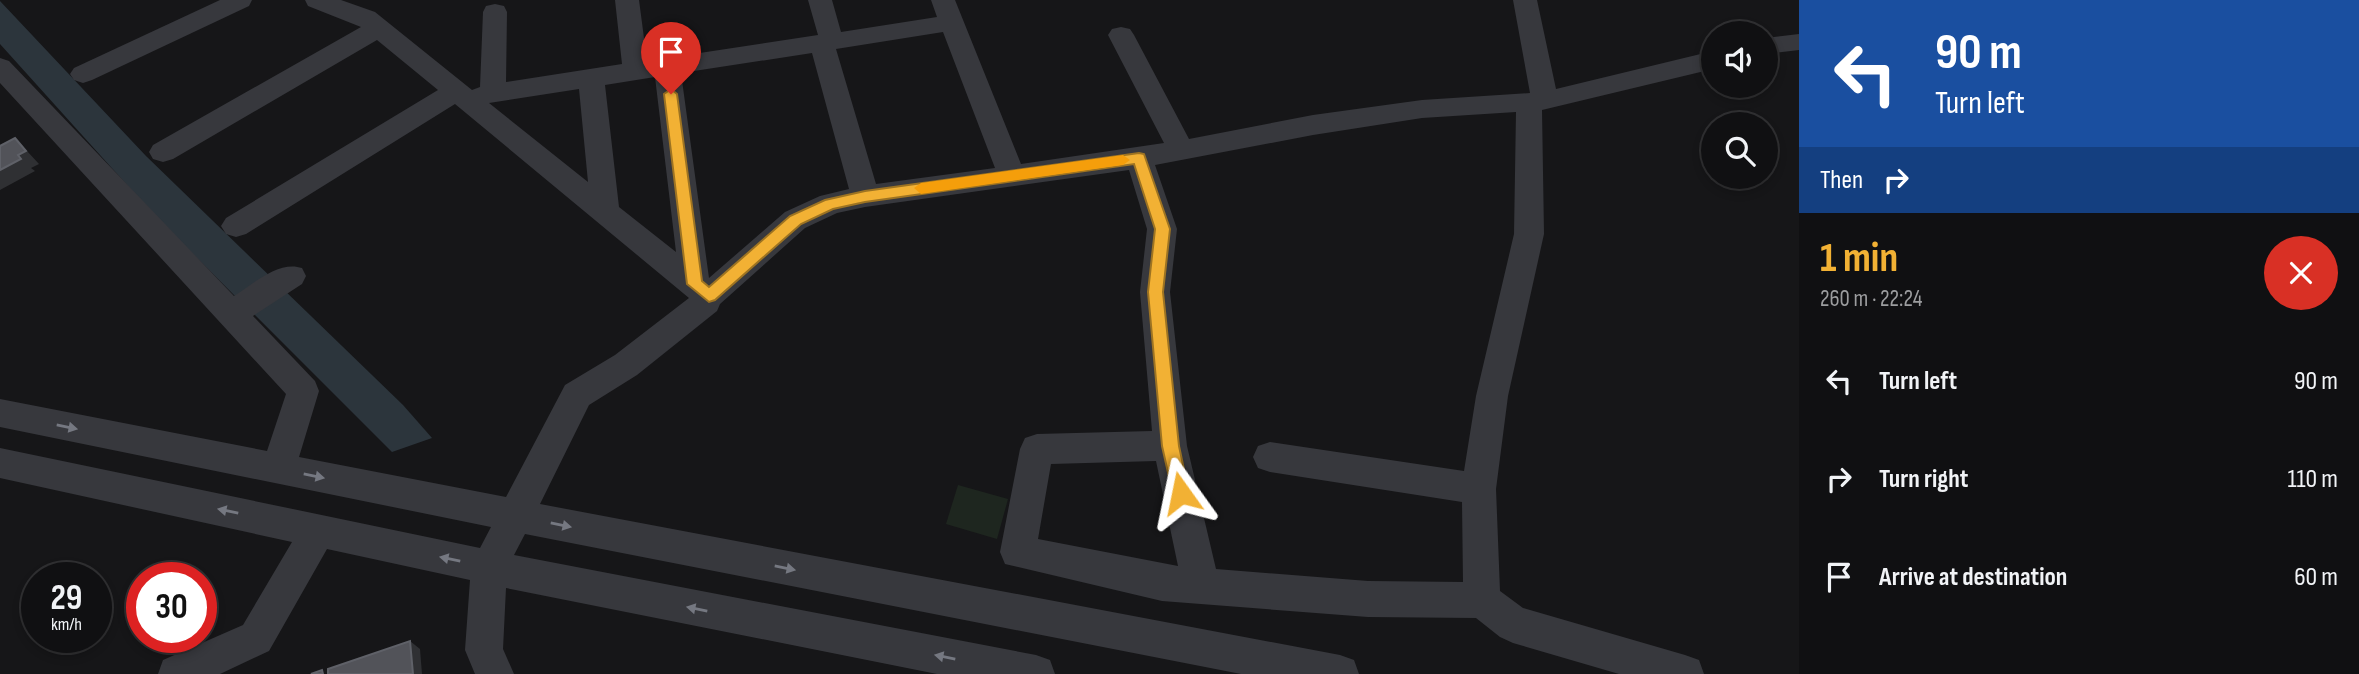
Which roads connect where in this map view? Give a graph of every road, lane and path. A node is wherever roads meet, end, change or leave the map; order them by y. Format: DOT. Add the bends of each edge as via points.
graph roads {
  1 [pos="240,0"];
  2 [pos="627,0"];
  3 [pos="820,0"];
  4 [pos="1525,0"];
  5 [pos="322,1"];
  6 [pos="495,12"];
  7 [pos="948,12"];
  8 [pos="379,28"];
  9 [pos="1121,34"];
  10 [pos="827,42"];
  11 [pos="1799,42"];
  12 [pos="1778,45"];
  13 [pos="1701,63"];
  14 [pos="0,67"];
  15 [pos="667,67"];
  16 [pos="636,72"];
  17 [pos="83,74"];
  18 [pos="591,78"];
  19 [pos="472,94"];
  20 [pos="1537,102"];
  21 [pos="1181,150"];
  22 [pos="163,152"];
  23 [pos="1139,158"];
  24 [pos="1012,176"];
  25 [pos="865,196"];
  26 [pos="605,211"];
  27 [pos="236,226"];
  28 [pos="291,276"];
  29 [pos="702,290"];
  30 [pos="231,314"];
  31 [pos="0,413"];
  32 [pos="1170,446"];
  33 [pos="1270,457"];
  34 [pos="0,463"];
  35 [pos="278,469"];
  36 [pos="1479,489"];
  37 [pos="514,515"];
  38 [pos="318,531"];
  39 [pos="489,567"];
  40 [pos="1201,586"];
  41 [pos="1482,600"];
  42 [pos="177,674"];
  43 [pos="495,674"];
  44 [pos="1036,674"];
  45 [pos="1340,674"];
  46 [pos="1685,674"];
  1 -- 17 [label="street"];
  2 -- 16 [label="street"];
  3 -- 10 [label="street"];
  4 -- 20 [label="street"];
  5 -- 8 [label="street"];
  6 -- 19 [label="street"];
  7 -- 10 [label="street"];
  7 -- 24 [label="street"];
  8 -- 19 [label="street"];
  8 -- 22 [label="street"];
  9 -- 21 [label="street"];
  10 -- 15 [label="street"];
  10 -- 25 [label="street"];
  11 -- 12 [label="street"];
  13 -- 20 [label="street"];
  14 -- 30 [label="street"];
  15 -- 16 [label="street"];
  15 -- 29 [label="street"];
  16 -- 18 [label="street"];
  18 -- 19 [label="street"];
  18 -- 26 [label="street"];
  19 -- 26 [label="street"];
  19 -- 27 [label="street"];
  20 -- 21 [label="street" via="1422,109"];
  20 -- 36 [label="street" via="1529,234 1492,396"];
  21 -- 23 [label="street"];
  23 -- 24 [label="street"];
  23 -- 32 [label="street" via="1162,229 1156,292"];
  24 -- 25 [label="street"];
  25 -- 29 [label="street" via="830,204 795,220"];
  26 -- 29 [label="street"];
  28 -- 30 [label="street"];
  29 -- 37 [label="street" via="706,302 626,365 577,395"];
  30 -- 35 [label="street" via="303,391"];
  31 -- 35 [label="street, one-way"];
  32 -- 40 [label="street"];
  32 -- 40 [label="street" via="1037,449 1018,552 1162,583"];
  33 -- 36 [label="street"];
  38 -- 34 [label="street, one-way"];
  35 -- 37 [label="street, one-way"];
  36 -- 41 [label="street"];
  37 -- 39 [label="street"];
  37 -- 45 [label="street, one-way"];
  39 -- 38 [label="street, one-way"];
  38 -- 42 [label="street" via="256,638"];
  39 -- 43 [label="street" via="484,650"];
  44 -- 39 [label="street, one-way"];
  40 -- 41 [label="street" via="1367,599"];
  41 -- 46 [label="street" via="1513,624"];
}
